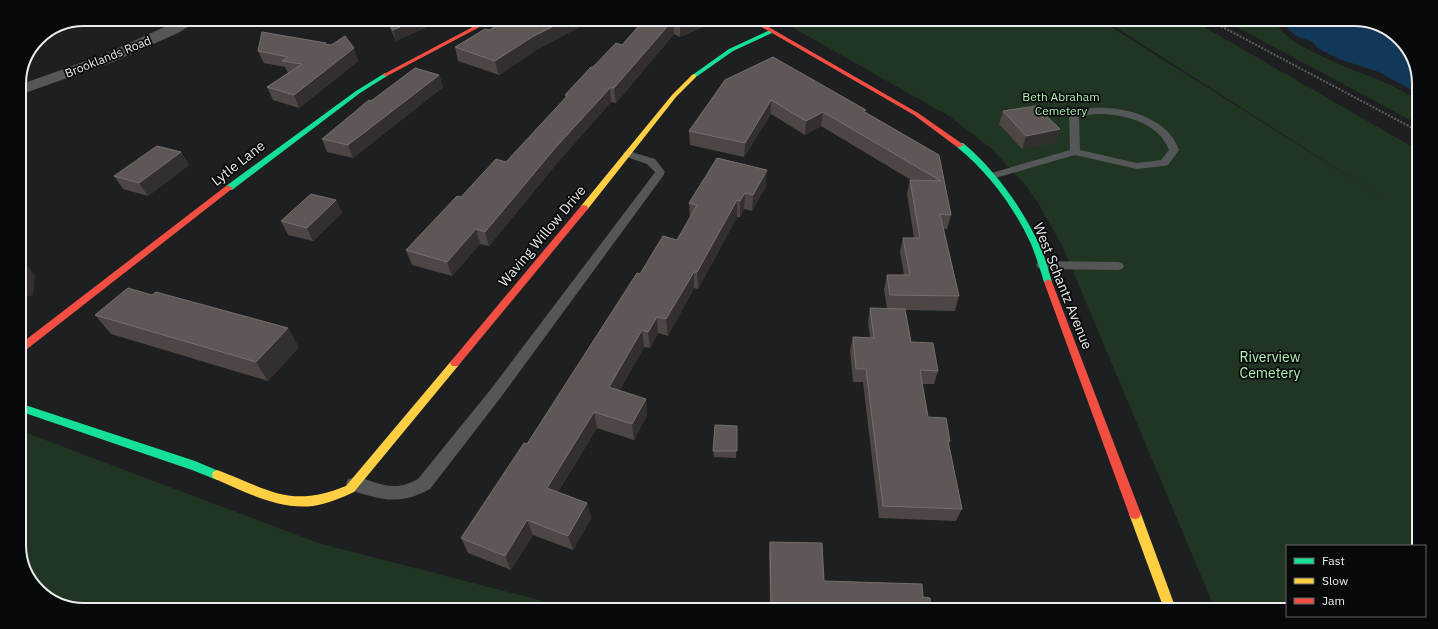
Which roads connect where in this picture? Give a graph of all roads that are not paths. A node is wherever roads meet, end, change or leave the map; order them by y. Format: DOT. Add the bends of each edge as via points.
graph roads {
  1 [pos="179,26"];
  2 [pos="478,26"];
  3 [pos="763,26"];
  4 [pos="772,31"];
  5 [pos="26,88"];
  6 [pos="1075,152"];
  7 [pos="628,154"];
  8 [pos="992,176"];
  9 [pos="1042,265"];
  10 [pos="1118,266"];
  11 [pos="26,345"];
  12 [pos="26,410"];
  13 [pos="354,484"];
  14 [pos="1168,603"];
  1 -- 5 [label="street, Brooklands Road" via="125,51"];
  2 -- 11 [label="street, Lytle Lane" via="395,69 358,92 274,153"];
  3 -- 4 [label="street, West Schantz Avenue"];
  4 -- 7 [label="street, Waving Willow Drive" via="725,52 694,75"];
  4 -- 8 [label="street, West Schantz Avenue" via="912,111 976,159"];
  6 -- 6 [label="lane" via="1074,115 1099,110 1134,116 1161,128 1173,142 1174,150 1164,163 1138,166"];
  6 -- 8 [label="lane"];
  7 -- 13 [label="street, Waving Willow Drive"];
  7 -- 13 [label="lane" via="658,165 658,176 496,393 424,484 413,491 396,496"];
  8 -- 9 [label="street, West Schantz Avenue" via="1013,204 1032,238"];
  9 -- 10 [label="lane"];
  9 -- 14 [label="street, West Schantz Avenue"];
  12 -- 13 [label="street" via="195,466 281,500 300,503 326,500 350,489"];
}
